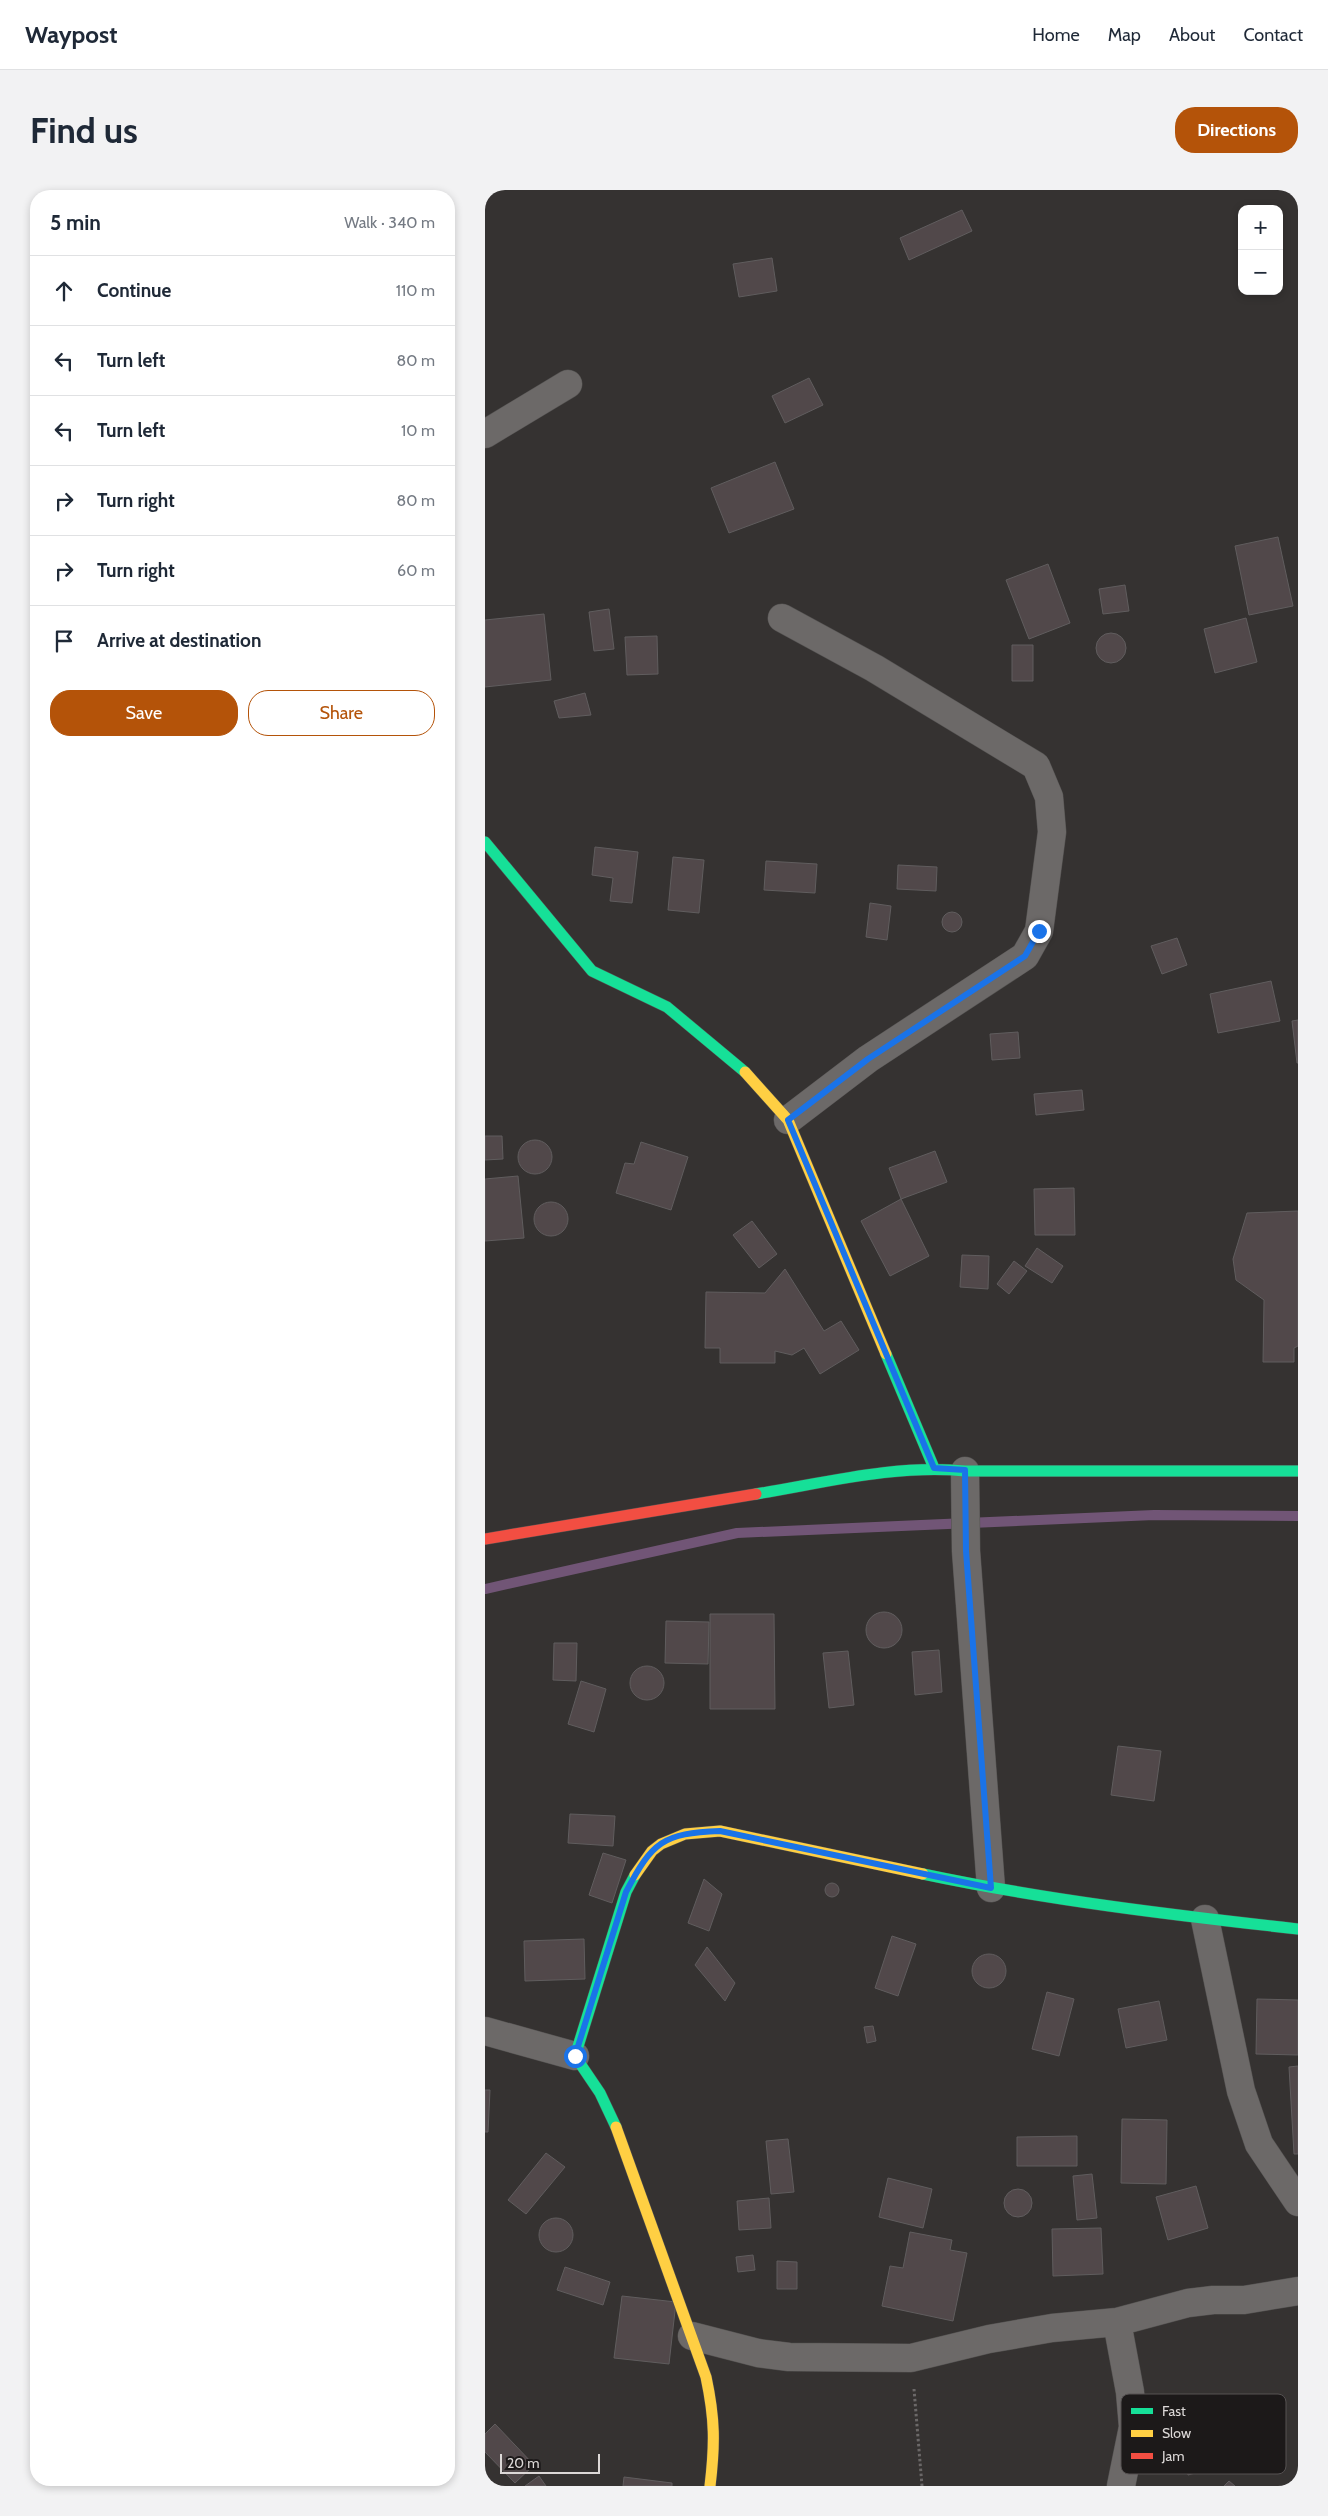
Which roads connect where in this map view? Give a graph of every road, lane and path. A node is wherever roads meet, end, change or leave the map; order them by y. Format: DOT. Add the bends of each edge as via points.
graph roads {
  1 [pos="567,384"];
  2 [pos="485,434"];
  3 [pos="782,618"];
  4 [pos="485,842"];
  5 [pos="788,1120"];
  6 [pos="934,1468"];
  7 [pos="965,1470"];
  8 [pos="1298,1471"];
  9 [pos="485,1539"];
  10 [pos="991,1888"];
  11 [pos="1205,1919"];
  12 [pos="1298,1929"];
  13 [pos="485,2031"];
  14 [pos="575,2056"];
  15 [pos="1293,2188"];
  16 [pos="1298,2291"];
  17 [pos="1117,2322"];
  18 [pos="692,2336"];
  19 [pos="911,2358"];
  20 [pos="1130,2394"];
  21 [pos="710,2486"];
  22 [pos="922,2486"];
  1 -- 2 [label="street"];
  3 -- 5 [label="street" via="874,668 1036,766 1049,797 1052,832 1039,931 1025,956 868,1059"];
  4 -- 5 [label="street" via="592,971 667,1008 746,1073"];
  5 -- 6 [label="street"];
  6 -- 7 [label="street"];
  6 -- 9 [label="street"];
  7 -- 8 [label="street"];
  7 -- 10 [label="street" via="966,1551"];
  10 -- 11 [label="street"];
  10 -- 14 [label="street" via="720,1831 687,1832 665,1840 651,1851 626,1892"];
  11 -- 12 [label="street"];
  11 -- 15 [label="street" via="1241,2091 1259,2144"];
  13 -- 14 [label="street"];
  14 -- 18 [label="street" via="600,2093 615,2124"];
  16 -- 17 [label="street" via="1244,2300 1188,2303"];
  17 -- 19 [label="street" via="1052,2328 989,2339"];
  17 -- 20 [label="street"];
  18 -- 19 [label="street" via="758,2353 789,2357"];
  18 -- 21 [label="street" via="712,2405 715,2443"];
  19 -- 22 [label="path"];
}
